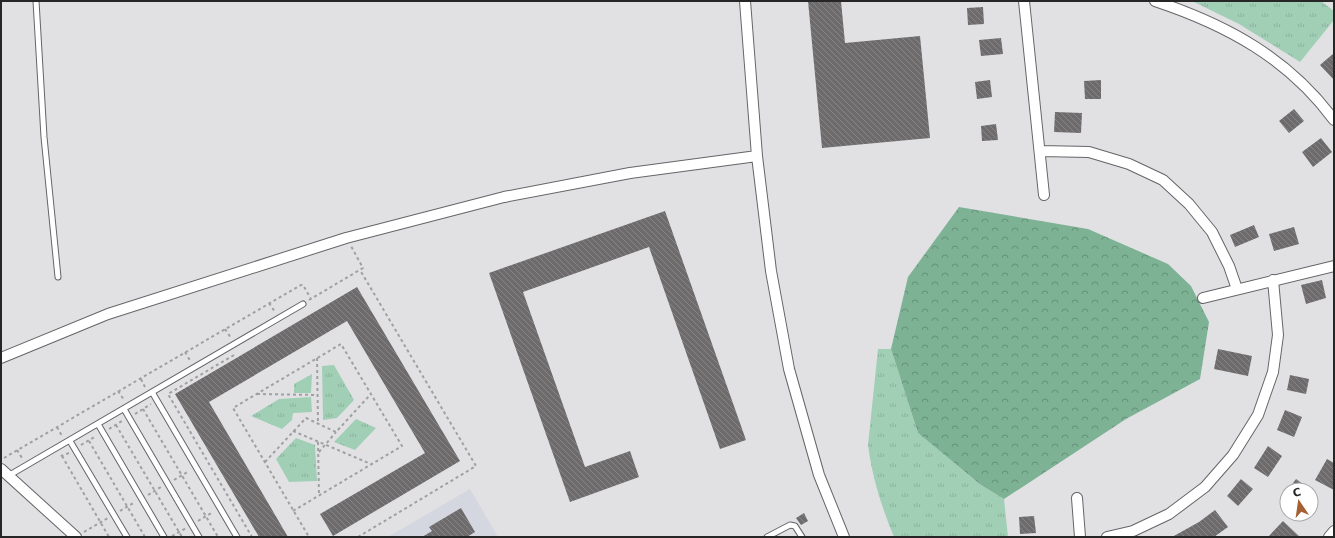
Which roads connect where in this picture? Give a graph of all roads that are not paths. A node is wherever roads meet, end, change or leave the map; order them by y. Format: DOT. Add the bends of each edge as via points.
graph roads {
  1 [pos="36,1"];
  2 [pos="745,1"];
  3 [pos="1024,1"];
  4 [pos="1155,1"];
  5 [pos="1334,120"];
  6 [pos="1040,151"];
  7 [pos="757,156"];
  8 [pos="1044,195"];
  9 [pos="1334,266"];
  10 [pos="58,277"];
  11 [pos="1273,280"];
  12 [pos="1237,289"];
  13 [pos="1203,298"];
  14 [pos="303,304"];
  15 [pos="1,358"];
  16 [pos="152,392"];
  17 [pos="124,409"];
  18 [pos="98,424"];
  19 [pos="70,440"];
  20 [pos="5,473"];
  21 [pos="1077,498"];
  22 [pos="1334,531"];
  23 [pos="76,537"];
  24 [pos="127,537"];
  25 [pos="164,537"];
  26 [pos="199,537"];
  27 [pos="236,537"];
  28 [pos="767,537"];
  29 [pos="802,537"];
  30 [pos="844,537"];
  31 [pos="1080,537"];
  32 [pos="1107,537"];
  33 [pos="1329,537"];
  1 -- 10 [label="lane" via="44,138"];
  2 -- 7 [label="street"];
  3 -- 6 [label="street"];
  4 -- 5 [label="street" via="1220,26 1265,52 1307,87"];
  6 -- 8 [label="street"];
  6 -- 12 [label="street" via="1089,152 1129,164 1163,180 1189,204 1212,232"];
  7 -- 15 [label="street" via="630,173 504,197 346,238 108,314"];
  7 -- 30 [label="street" via="771,271 788,369 819,475"];
  9 -- 11 [label="street"];
  11 -- 12 [label="street"];
  11 -- 32 [label="street" via="1278,335 1274,372 1258,415 1233,455 1205,487 1168,514 1134,531"];
  12 -- 13 [label="street"];
  14 -- 16 [label="lane"];
  16 -- 17 [label="lane"];
  16 -- 27 [label="lane"];
  17 -- 18 [label="lane"];
  17 -- 26 [label="lane"];
  18 -- 19 [label="lane"];
  18 -- 25 [label="lane"];
  19 -- 20 [label="lane"];
  19 -- 24 [label="lane"];
  20 -- 23 [label="street"];
  21 -- 31 [label="street"];
  22 -- 33 [label="street"];
  28 -- 29 [label="lane" via="790,525 795,526"];
}
